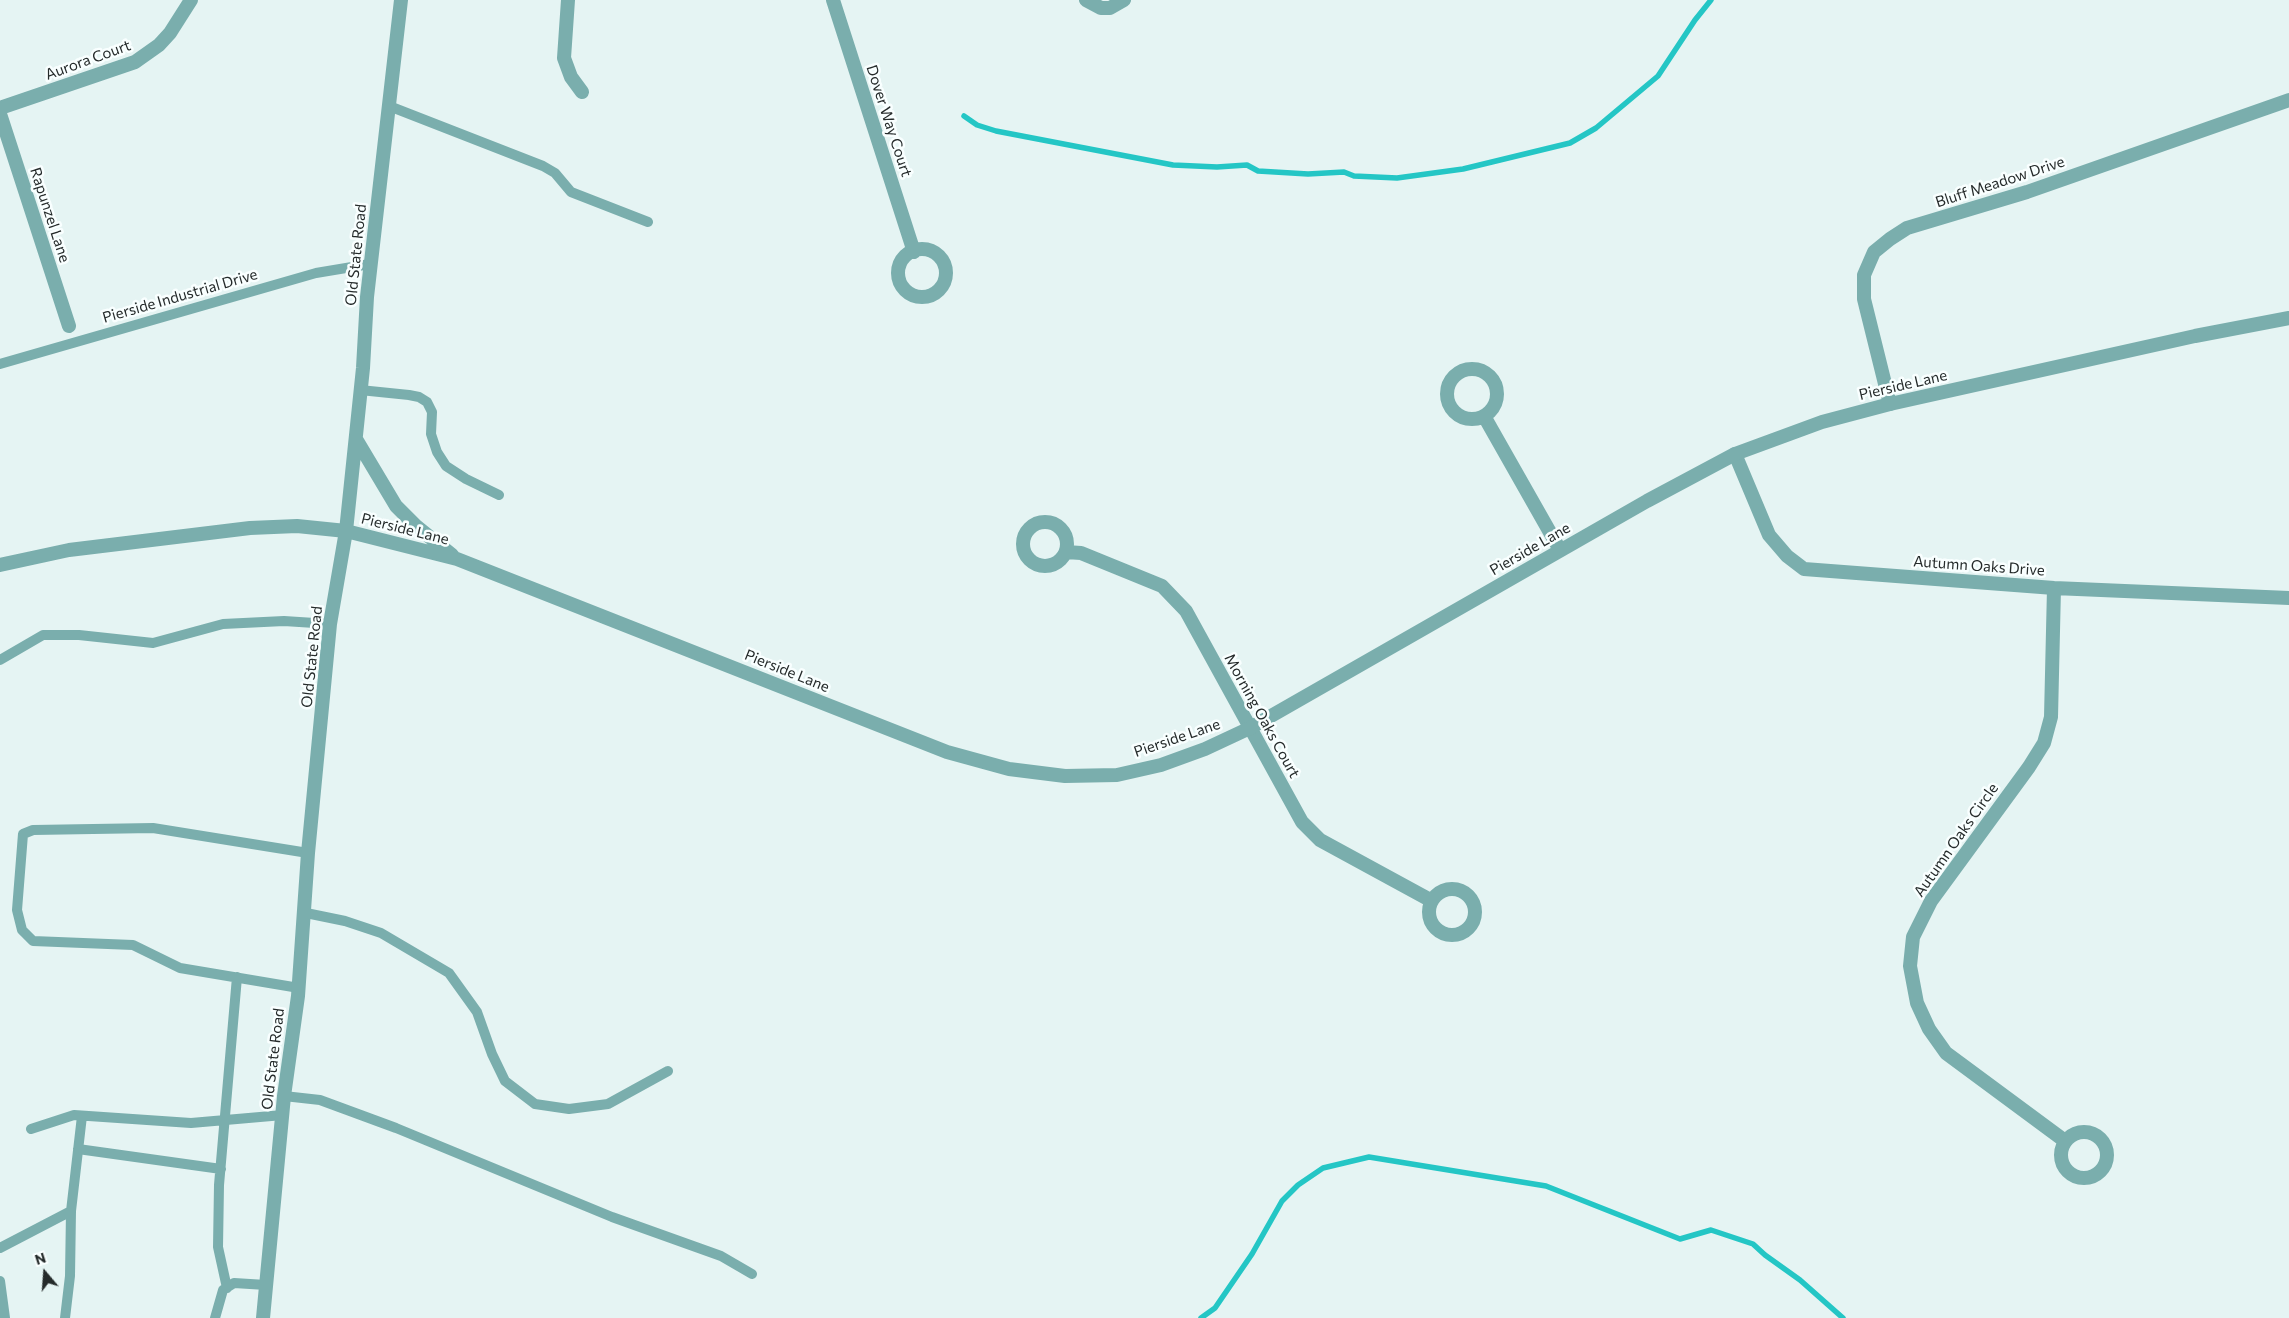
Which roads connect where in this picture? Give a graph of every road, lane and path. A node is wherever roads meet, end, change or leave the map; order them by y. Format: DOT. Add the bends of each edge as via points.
graph roads {
  1 [pos="191,0"];
  2 [pos="401,0"];
  3 [pos="568,0"];
  4 [pos="833,0"];
  5 [pos="1086,0"];
  6 [pos="1124,0"];
  7 [pos="582,92"];
  8 [pos="2289,100"];
  9 [pos="389,106"];
  10 [pos="0,108"];
  11 [pos="0,114"];
  12 [pos="648,222"];
  13 [pos="914,252"];
  14 [pos="370,264"];
  15 [pos="2289,318"];
  16 [pos="69,326"];
  17 [pos="0,364"];
  18 [pos="360,390"];
  19 [pos="1890,404"];
  20 [pos="1484,416"];
  21 [pos="356,439"];
  22 [pos="1735,454"];
  23 [pos="499,495"];
  24 [pos="346,532"];
  25 [pos="1560,550"];
  26 [pos="1066,552"];
  27 [pos="457,559"];
  28 [pos="0,565"];
  29 [pos="2054,588"];
  30 [pos="2289,598"];
  31 [pos="330,624"];
  32 [pos="0,660"];
  33 [pos="1250,728"];
  34 [pos="308,853"];
  35 [pos="1432,901"];
  36 [pos="306,913"];
  37 [pos="237,977"];
  38 [pos="299,988"];
  39 [pos="668,1071"];
  40 [pos="284,1096"];
  41 [pos="283,1115"];
  42 [pos="82,1116"];
  43 [pos="225,1120"];
  44 [pos="31,1128"];
  45 [pos="2065,1141"];
  46 [pos="78,1149"];
  47 [pos="221,1169"];
  48 [pos="70,1211"];
  49 [pos="0,1248"];
  50 [pos="752,1274"];
  51 [pos="0,1281"];
  52 [pos="266,1285"];
  53 [pos="227,1288"];
  54 [pos="5,1318"];
  55 [pos="65,1318"];
  56 [pos="215,1318"];
  57 [pos="263,1318"];
  1 -- 10 [label="street, Aurora Court" via="170,33 135,62"];
  2 -- 9 [label="street, Old State Road"];
  3 -- 7 [label="street" via="564,58 570,77"];
  4 -- 13 [label="street, Dover Way Court"];
  5 -- 6 [label="street" via="1101,8 1110,8"];
  8 -- 19 [label="street, Bluff Meadow Drive" via="2027,192 1907,228 1890,239 1874,252 1864,275 1864,299"];
  9 -- 12 [label="lane" via="543,166 555,173 570,192"];
  9 -- 14 [label="street, Old State Road"];
  11 -- 16 [label="street, Rapunzel Lane"];
  14 -- 17 [label="lane, Pierside Industrial Drive" via="316,273"];
  14 -- 18 [label="street, Old State Road"];
  15 -- 19 [label="street, Pierside Lane"];
  18 -- 21 [label="street, Old State Road"];
  18 -- 23 [label="lane" via="409,395 427,402 432,412 431,434 446,466"];
  19 -- 22 [label="street, Pierside Lane" via="1822,422"];
  20 -- 25 [label="street"];
  21 -- 24 [label="street, Old State Road"];
  21 -- 27 [label="street" via="396,506"];
  22 -- 25 [label="street, Pierside Lane"];
  22 -- 29 [label="street, Autumn Oaks Drive" via="1769,535 1787,556 1804,569"];
  24 -- 27 [label="street, Pierside Lane"];
  24 -- 28 [label="street, Pierside Lane" via="297,526 250,528 69,550"];
  24 -- 31 [label="street, Old State Road"];
  25 -- 33 [label="street, Pierside Lane"];
  26 -- 33 [label="street, Morning Oaks Court" via="1081,553 1162,586 1186,611"];
  27 -- 33 [label="street, Pierside Lane" via="947,752 1010,769 1065,776 1117,775 1169,762"];
  29 -- 30 [label="street, Autumn Oaks Drive"];
  29 -- 45 [label="street, Autumn Oaks Circle" via="2051,717 2044,743 1931,901 1912,938 1910,966 1917,1003 1929,1029 1946,1053"];
  31 -- 32 [label="lane" via="284,621 224,624 153,643 80,635 43,635"];
  31 -- 34 [label="street, Old State Road"];
  33 -- 35 [label="street, Morning Oaks Court" via="1302,822 1320,840"];
  34 -- 36 [label="street, Old State Road"];
  34 -- 37 [label="lane" via="153,828 33,830 23,834 17,910 22,930 33,941 133,945 180,968"];
  36 -- 38 [label="street, Old State Road"];
  36 -- 39 [label="lane" via="381,933 449,973 477,1012 505,1082 536,1104 570,1109 608,1104"];
  37 -- 38 [label="lane"];
  37 -- 43 [label="lane"];
  38 -- 40 [label="street, Old State Road"];
  40 -- 41 [label="street, Old State Road"];
  40 -- 50 [label="lane" via="320,1100 396,1128 612,1216 721,1256"];
  41 -- 43 [label="lane"];
  41 -- 52 [label="street, Old State Road"];
  42 -- 43 [label="lane" via="191,1124"];
  42 -- 44 [label="lane" via="74,1115"];
  42 -- 46 [label="lane"];
  43 -- 47 [label="lane"];
  46 -- 47 [label="lane"];
  46 -- 48 [label="lane"];
  47 -- 53 [label="lane" via="218,1247"];
  48 -- 49 [label="lane"];
  48 -- 55 [label="lane" via="70,1276"];
  51 -- 54 [label="lane"];
  52 -- 53 [label="lane" via="234,1284"];
  52 -- 57 [label="street, Old State Road"];
  53 -- 56 [label="lane" via="223,1290"];
}
